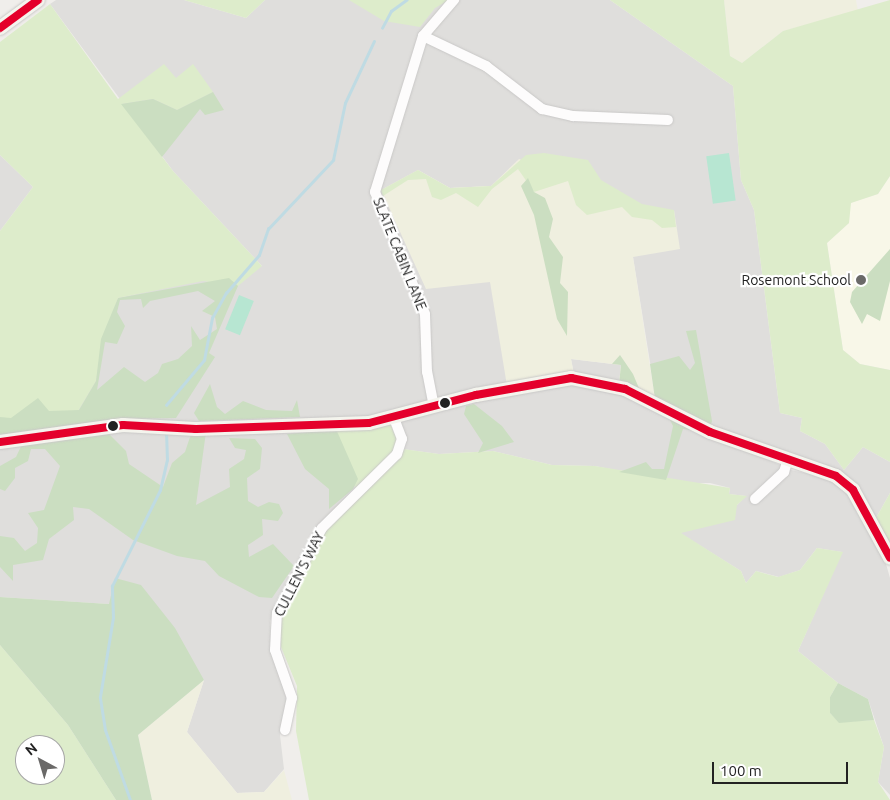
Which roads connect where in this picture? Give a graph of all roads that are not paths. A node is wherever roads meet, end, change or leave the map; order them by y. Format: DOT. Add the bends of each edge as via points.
graph roads {
  1 [pos="38,0"];
  2 [pos="454,0"];
  3 [pos="0,28"];
  4 [pos="423,36"];
  5 [pos="668,120"];
  6 [pos="434,407"];
  7 [pos="394,418"];
  8 [pos="0,442"];
  9 [pos="787,462"];
  10 [pos="755,499"];
  11 [pos="890,558"];
  12 [pos="285,730"];
  1 -- 3 [label="street"];
  2 -- 4 [label="street, SLATE CABIN LANE"];
  4 -- 5 [label="street" via="486,66 542,109 573,116"];
  4 -- 6 [label="street, SLATE CABIN LANE" via="375,192 425,314 424,342"];
  6 -- 7 [label="street"];
  6 -- 9 [label="street" via="571,378 604,383"];
  7 -- 8 [label="street" via="275,428 123,425"];
  7 -- 12 [label="street, CULLEN'S WAY" via="402,439 397,454 322,528 277,613 275,650 292,698"];
  9 -- 10 [label="street" via="784,472"];
  9 -- 11 [label="street" via="836,476 849,486"];
}
